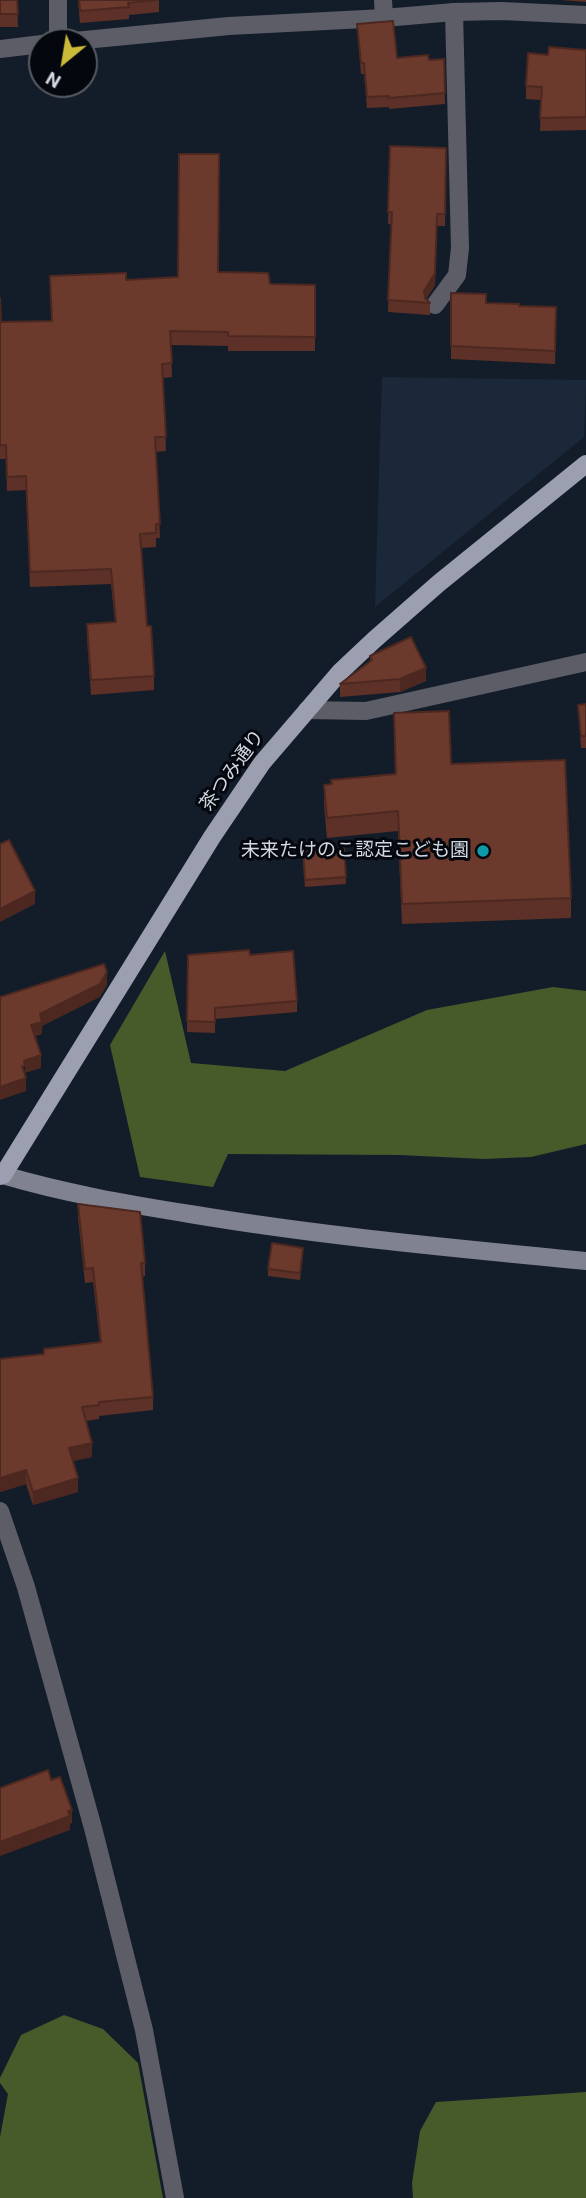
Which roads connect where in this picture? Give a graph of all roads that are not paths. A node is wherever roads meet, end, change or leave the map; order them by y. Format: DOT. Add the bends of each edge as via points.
graph roads {
  1 [pos="58,0"];
  2 [pos="384,9"];
  3 [pos="454,12"];
  4 [pos="586,15"];
  5 [pos="58,28"];
  6 [pos="98,39"];
  7 [pos="28,46"];
  8 [pos="0,49"];
  9 [pos="435,305"];
  10 [pos="586,464"];
  11 [pos="586,662"];
  12 [pos="307,710"];
  13 [pos="1,1173"];
  14 [pos="586,1261"];
  15 [pos="0,1511"];
  16 [pos="175,2198"];
  1 -- 5 [label="street"];
  2 -- 3 [label="street"];
  2 -- 6 [label="street"];
  3 -- 4 [label="street"];
  3 -- 9 [label="street" via="460,248 457,275"];
  7 -- 8 [label="street"];
  10 -- 12 [label="main road, 茶つみ通り" via="374,640"];
  11 -- 12 [label="street" via="366,711"];
  12 -- 13 [label="main road, 茶つみ通り" via="261,763 212,837"];
  13 -- 14 [label="street" via="117,1202 268,1227"];
  15 -- 16 [label="street" via="26,1587 93,1828 144,2030"];
}
